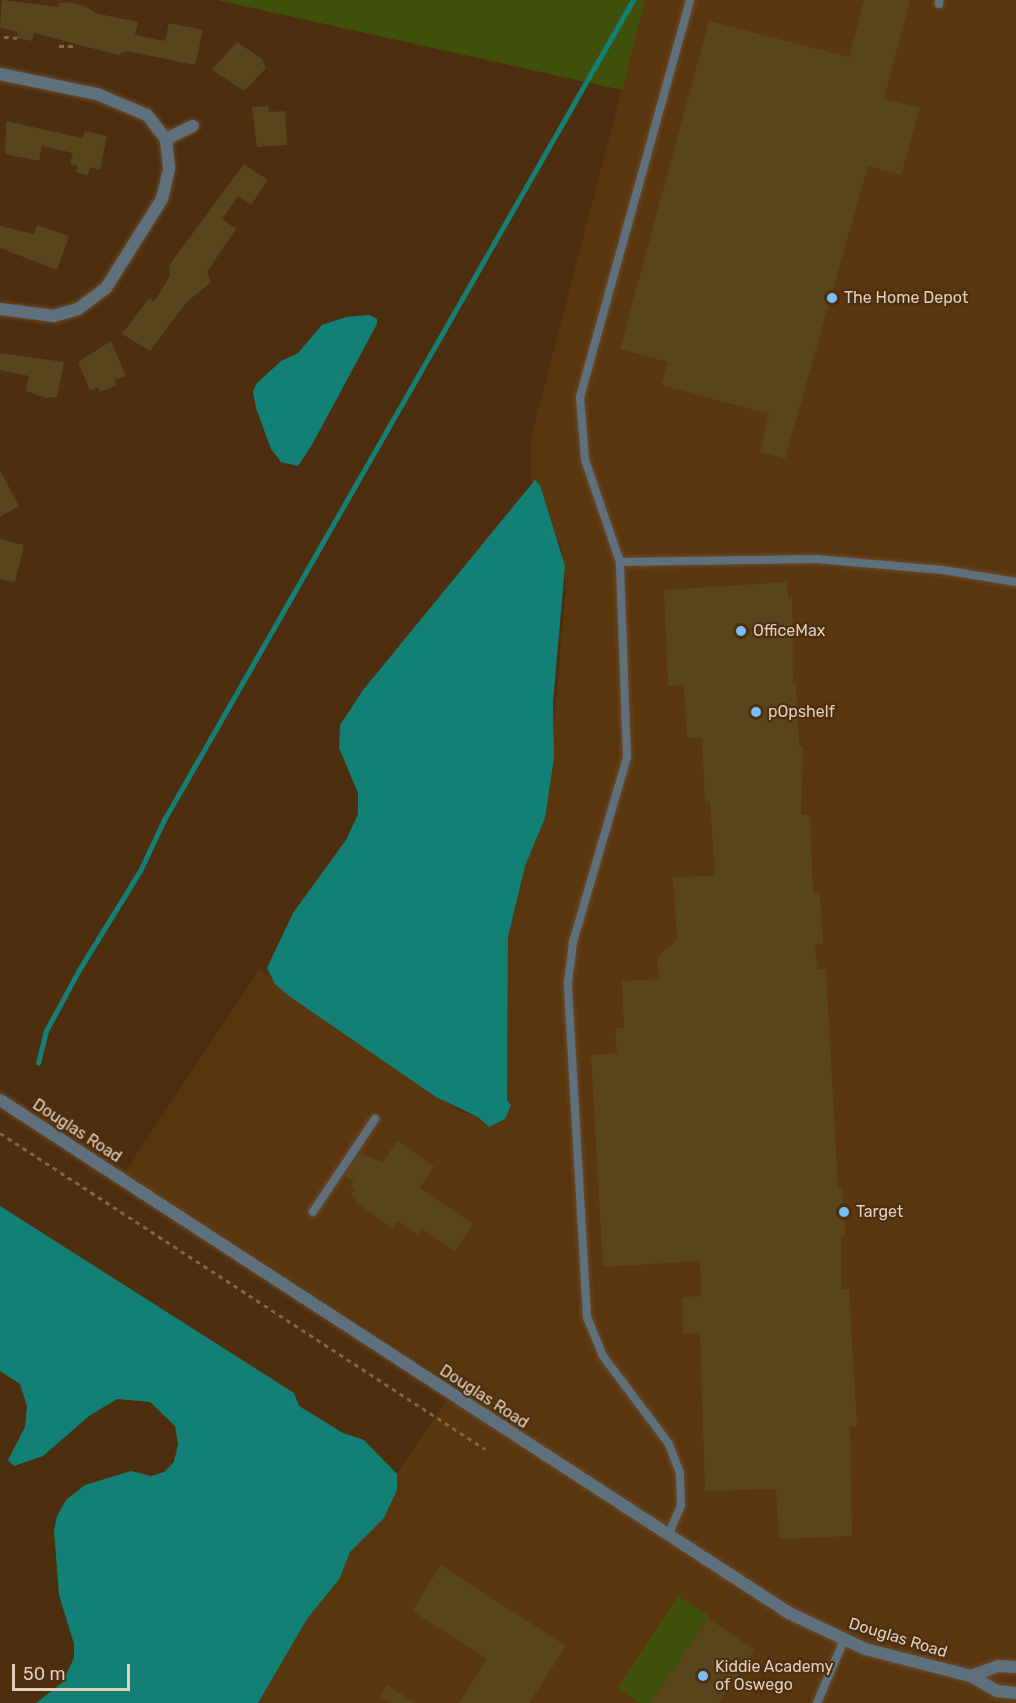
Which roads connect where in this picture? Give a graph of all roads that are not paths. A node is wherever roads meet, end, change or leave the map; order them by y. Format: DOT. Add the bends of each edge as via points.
graph roads {
  1 [pos="690,0"];
  2 [pos="0,74"];
  3 [pos="193,126"];
  4 [pos="166,139"];
  5 [pos="0,309"];
  6 [pos="620,562"];
  7 [pos="1016,582"];
  8 [pos="0,1101"];
  9 [pos="375,1119"];
  10 [pos="313,1212"];
  11 [pos="668,1536"];
  12 [pos="844,1640"];
  13 [pos="1016,1667"];
  14 [pos="971,1676"];
  15 [pos="1016,1693"];
  16 [pos="817,1703"];
  1 -- 6 [label="lane" via="580,397 585,460"];
  2 -- 4 [label="street" via="120,101 147,115"];
  3 -- 4 [label="street"];
  4 -- 5 [label="street" via="169,168 162,200 106,288 78,309 54,316"];
  6 -- 7 [label="lane" via="816,560 943,570"];
  6 -- 11 [label="lane" via="627,757 573,942 568,983 587,1317 603,1356 669,1444 680,1473 681,1505"];
  8 -- 11 [label="street, Douglas Road"];
  9 -- 10 [label="lane"];
  11 -- 12 [label="street, Douglas Road" via="789,1613"];
  12 -- 14 [label="street, Douglas Road" via="918,1665"];
  12 -- 16 [label="lane"];
  13 -- 14 [label="street" via="998,1666"];
  14 -- 15 [label="street, Douglas Road" via="997,1691"];
}
